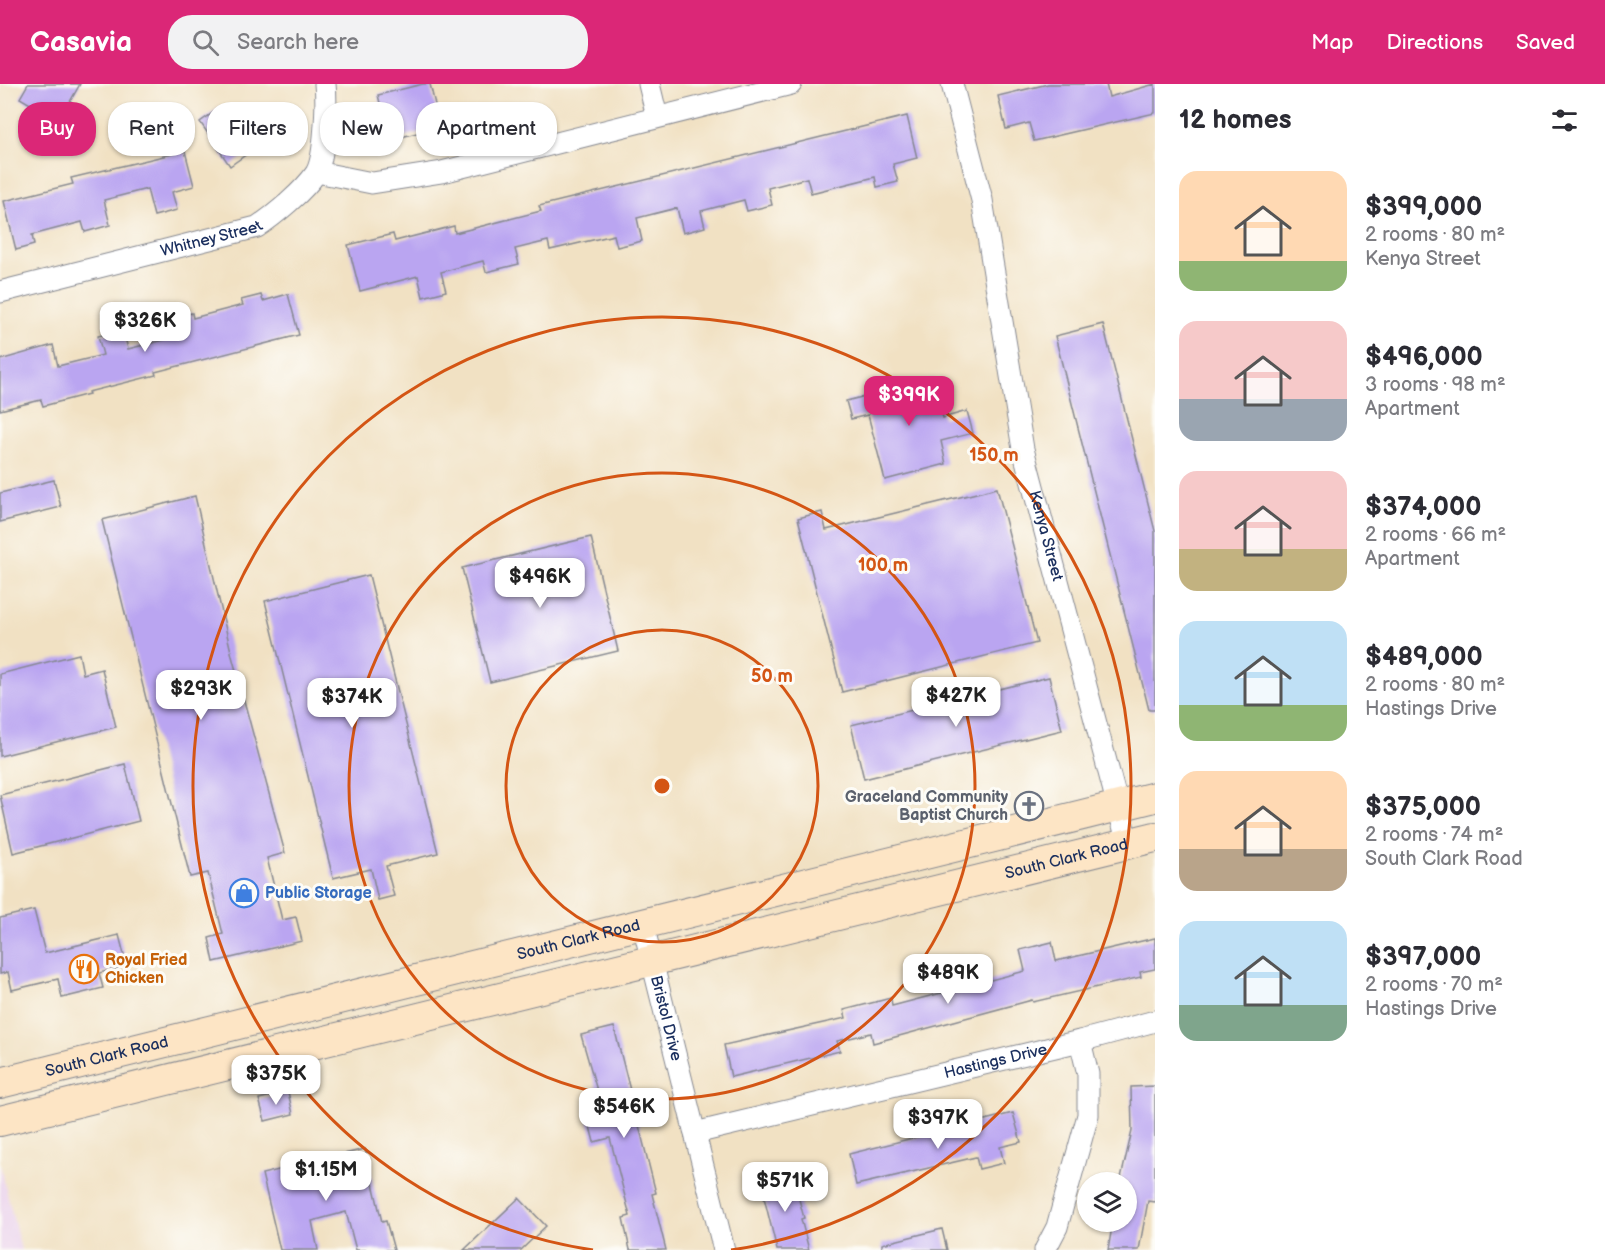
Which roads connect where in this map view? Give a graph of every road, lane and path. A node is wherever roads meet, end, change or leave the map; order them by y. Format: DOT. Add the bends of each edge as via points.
graph roads {
  1 [pos="325,84"];
  2 [pos="649,84"];
  3 [pos="791,84"];
  4 [pos="952,84"];
  5 [pos="657,117"];
  6 [pos="317,172"];
  7 [pos="0,292"];
  8 [pos="1155,797"];
  9 [pos="1120,806"];
  10 [pos="1142,840"];
  11 [pos="643,925"];
  12 [pos="652,961"];
  13 [pos="1155,1021"];
  14 [pos="1080,1041"];
  15 [pos="0,1083"];
  16 [pos="0,1121"];
  17 [pos="694,1133"];
  18 [pos="723,1250"];
  19 [pos="1045,1250"];
  1 -- 6 [label="street" via="325,126"];
  2 -- 5 [label="street"];
  3 -- 5 [label="street"];
  4 -- 9 [label="street, Kenya Street" via="982,200 1023,449"];
  5 -- 6 [label="street" via="442,172 372,183"];
  6 -- 7 [label="street, Whitney Street" via="257,227"];
  8 -- 9 [label="main road, South Clark Road"];
  9 -- 10 [label="street, Kenya Street"];
  9 -- 11 [label="main road, South Clark Road"];
  10 -- 12 [label="main road, South Clark Road"];
  11 -- 12 [label="street, Bristol Drive"];
  11 -- 15 [label="main road, South Clark Road"];
  12 -- 16 [label="main road, South Clark Road"];
  12 -- 17 [label="street, Bristol Drive"];
  13 -- 14 [label="street, Hastings Drive"];
  14 -- 17 [label="street, Hastings Drive"];
  14 -- 19 [label="street" via="1088,1074 1088,1115 1057,1227"];
  17 -- 18 [label="street, Bristol Drive"];
}
